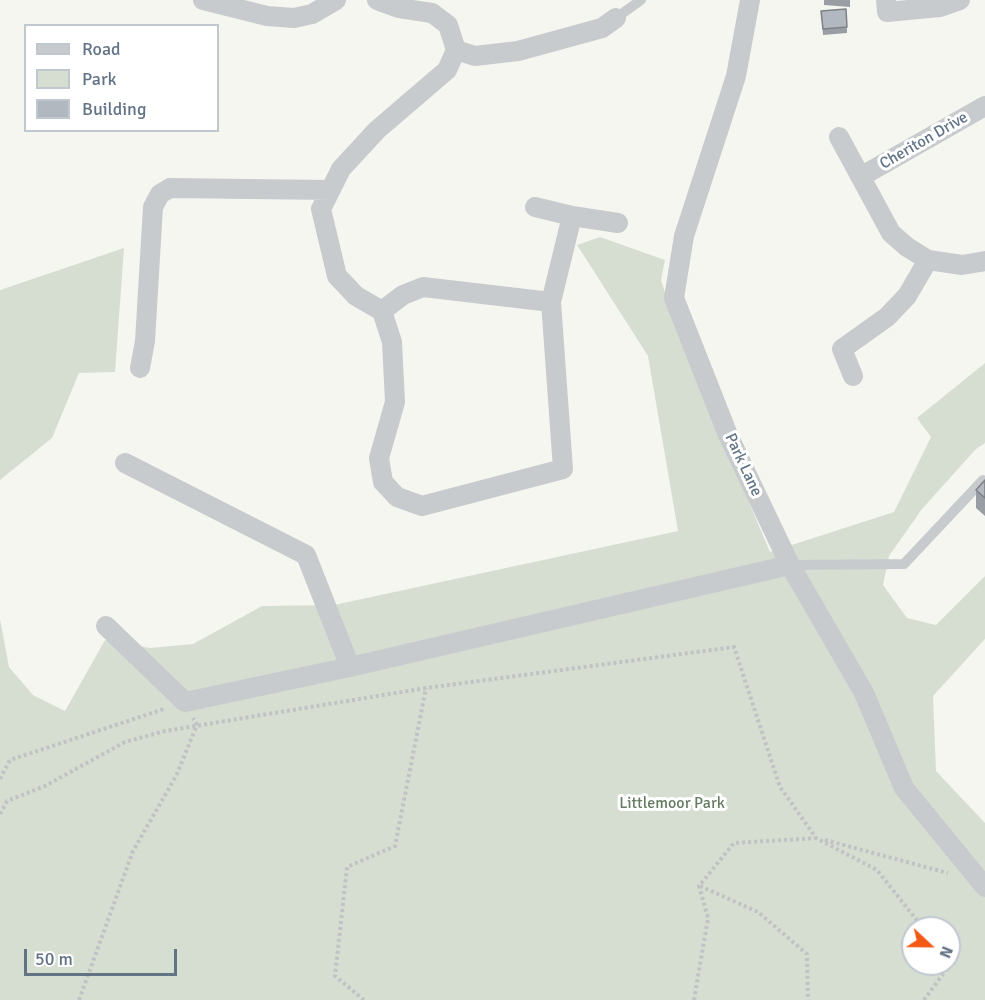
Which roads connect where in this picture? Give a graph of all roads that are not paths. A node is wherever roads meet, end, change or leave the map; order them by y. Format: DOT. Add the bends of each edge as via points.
graph roads {
  1 [pos="203,0"];
  2 [pos="336,0"];
  3 [pos="377,0"];
  4 [pos="641,0"];
  5 [pos="750,0"];
  6 [pos="886,0"];
  7 [pos="960,0"];
  8 [pos="607,30"];
  9 [pos="456,51"];
  10 [pos="985,106"];
  11 [pos="839,137"];
  12 [pos="862,177"];
  13 [pos="330,190"];
  14 [pos="535,207"];
  15 [pos="572,216"];
  16 [pos="618,223"];
  17 [pos="928,260"];
  18 [pos="985,261"];
  19 [pos="551,302"];
  20 [pos="382,311"];
  21 [pos="140,368"];
  22 [pos="853,376"];
  23 [pos="125,463"];
  24 [pos="983,480"];
  25 [pos="790,565"];
  26 [pos="106,626"];
  27 [pos="350,667"];
  28 [pos="982,884"];
  1 -- 2 [label="street" via="267,16 294,18 312,14"];
  3 -- 9 [label="street" via="432,13 448,25"];
  4 -- 8 [label="lane"];
  5 -- 25 [label="street, Park Lane" via="736,76 684,236 674,298 728,435"];
  6 -- 7 [label="street" via="887,12 940,7"];
  8 -- 9 [label="street" via="518,51 475,56"];
  9 -- 13 [label="street" via="447,70 377,130 341,169"];
  10 -- 12 [label="street, Cheriton Drive"];
  11 -- 12 [label="street"];
  12 -- 17 [label="street" via="891,232"];
  13 -- 20 [label="street" via="321,209 337,276 356,296"];
  13 -- 21 [label="street" via="170,188 160,194 153,207"];
  14 -- 15 [label="street"];
  15 -- 16 [label="street"];
  15 -- 19 [label="street"];
  17 -- 18 [label="street" via="962,265"];
  17 -- 22 [label="street" via="907,296 887,317 842,349"];
  19 -- 20 [label="street" via="423,287 403,295"];
  19 -- 20 [label="street" via="563,469 422,506 397,497 383,482 379,458 395,402 392,342"];
  23 -- 27 [label="street" via="306,555"];
  24 -- 25 [label="lane" via="904,564"];
  25 -- 27 [label="street"];
  25 -- 28 [label="street, Park Lane" via="864,693 904,788"];
  26 -- 27 [label="street" via="185,702"];
}
